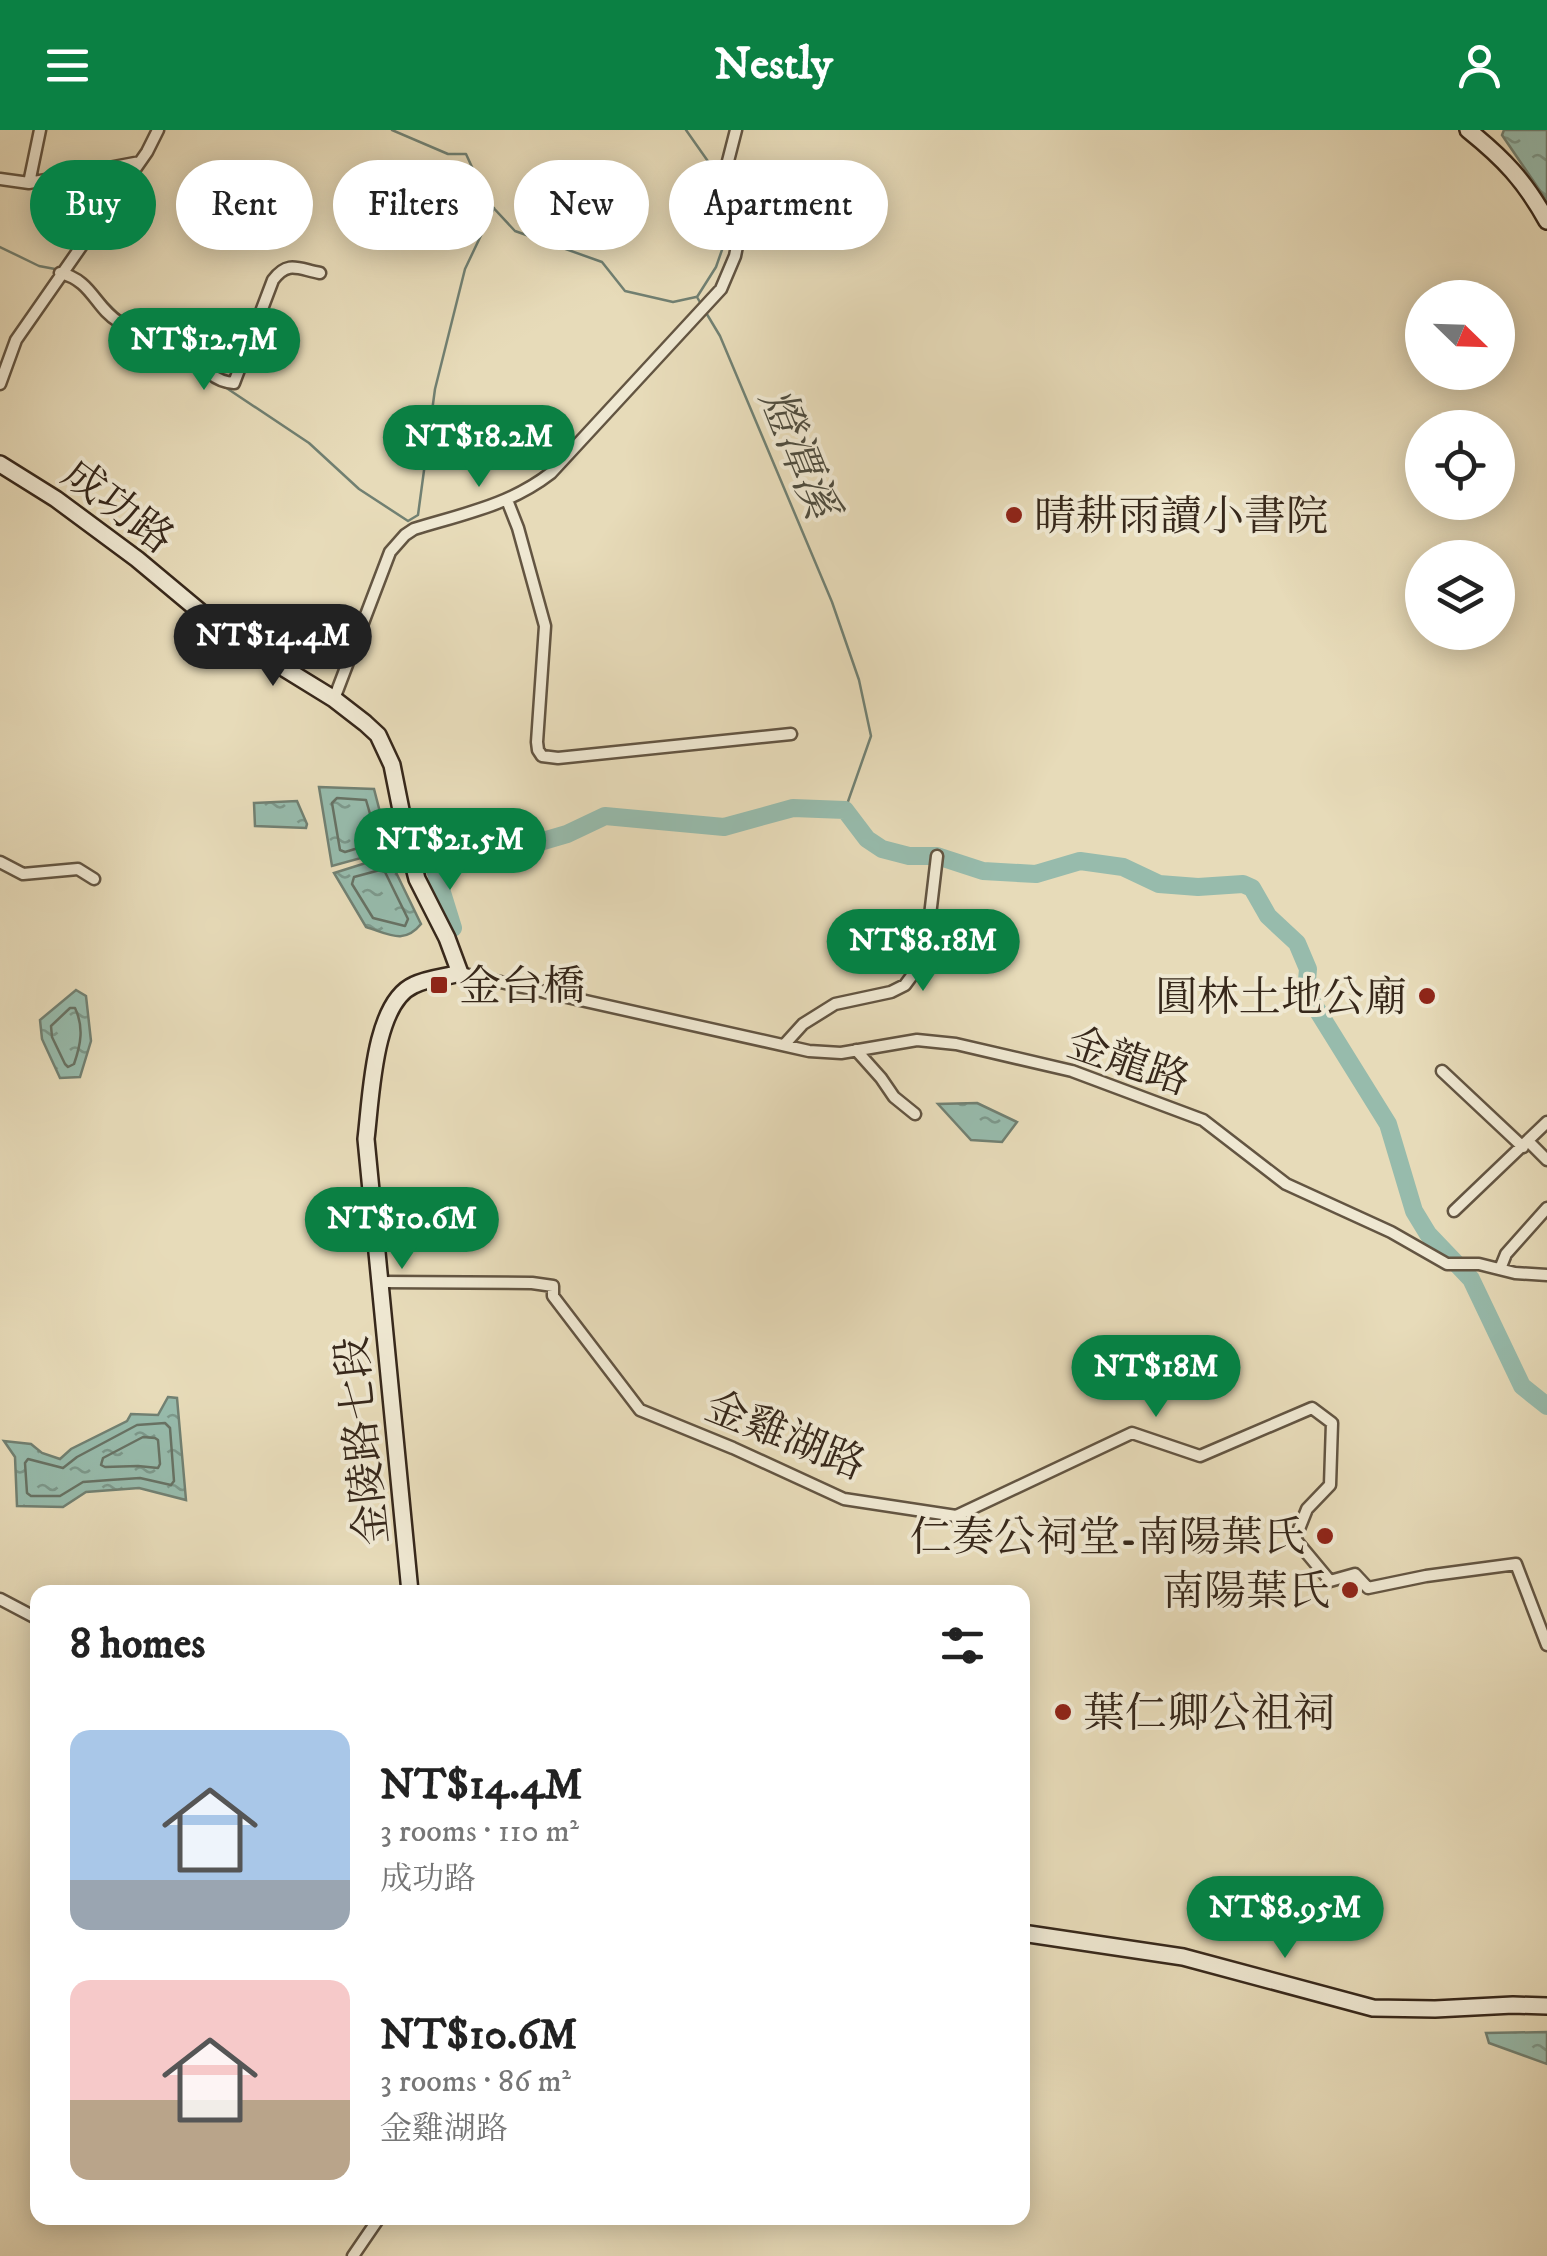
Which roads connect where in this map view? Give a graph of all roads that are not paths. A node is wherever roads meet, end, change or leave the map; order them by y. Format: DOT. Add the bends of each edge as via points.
graph roads {
  1 [pos="40,130"];
  2 [pos="158,130"];
  3 [pos="736,130"];
  4 [pos="1468,130"];
  5 [pos="141,160"];
  6 [pos="0,179"];
  7 [pos="29,183"];
  8 [pos="1547,221"];
  9 [pos="77,250"];
  10 [pos="60,273"];
  11 [pos="320,273"];
  12 [pos="0,384"];
  13 [pos="0,464"];
  14 [pos="507,500"];
  15 [pos="334,698"];
  16 [pos="791,734"];
  17 [pos="937,856"];
  18 [pos="0,862"];
  19 [pos="94,880"];
  20 [pos="460,973"];
  21 [pos="784,1046"];
  22 [pos="856,1050"];
  23 [pos="1442,1071"];
  24 [pos="915,1114"];
  25 [pos="1547,1122"];
  26 [pos="1526,1144"];
  27 [pos="1547,1160"];
  28 [pos="1547,1208"];
  29 [pos="1454,1211"];
  30 [pos="1500,1270"];
  31 [pos="1547,1275"];
  32 [pos="380,1282"];
  33 [pos="409,1585"];
  34 [pos="0,1600"];
  35 [pos="30,1615"];
  36 [pos="1547,1645"];
  37 [pos="1030,1933"];
  38 [pos="1547,2006"];
  39 [pos="374,2225"];
  40 [pos="353,2256"];
  1 -- 7 [label="street"];
  2 -- 5 [label="street"];
  3 -- 14 [label="street" via="726,169 738,246 721,289 566,460"];
  4 -- 8 [label="street" via="1528,188"];
  6 -- 7 [label="street"];
  9 -- 10 [label="street"];
  10 -- 11 [label="street" via="74,276 123,324 157,322 171,330 199,365 228,383 234,383 273,280 284,268"];
  10 -- 12 [label="street" via="16,340"];
  13 -- 15 [label="street, 成功路" via="110,538 222,630"];
  14 -- 15 [label="street" via="414,529 390,552"];
  14 -- 16 [label="street" via="545,626 537,742 542,756"];
  15 -- 20 [label="street, 成功路" via="386,749 417,879"];
  17 -- 21 [label="street" via="925,958 905,985 835,1004"];
  18 -- 19 [label="street" via="23,874 78,869"];
  20 -- 21 [label="street, 金龍路"];
  20 -- 32 [label="street, 金陵路七段" via="412,985 384,1025 366,1139"];
  21 -- 22 [label="street, 金龍路"];
  22 -- 24 [label="street"];
  22 -- 30 [label="street, 金龍路" via="917,1040 1072,1071 1203,1120 1286,1184 1447,1264"];
  23 -- 26 [label="street"];
  25 -- 26 [label="street"];
  26 -- 27 [label="street"];
  26 -- 29 [label="street"];
  28 -- 30 [label="street"];
  30 -- 31 [label="street"];
  32 -- 33 [label="street, 金陵路七段"];
  32 -- 36 [label="street, 金雞湖路" via="553,1286 553,1296 640,1410 844,1499 956,1516 1132,1433 1200,1456 1312,1408 1332,1423 1330,1485 1307,1509 1295,1538 1330,1581 1355,1574 1368,1588 1516,1564"];
  34 -- 35 [label="street"];
  37 -- 38 [label="street" via="1183,1957 1373,2008"];
  39 -- 40 [label="street"];
}
